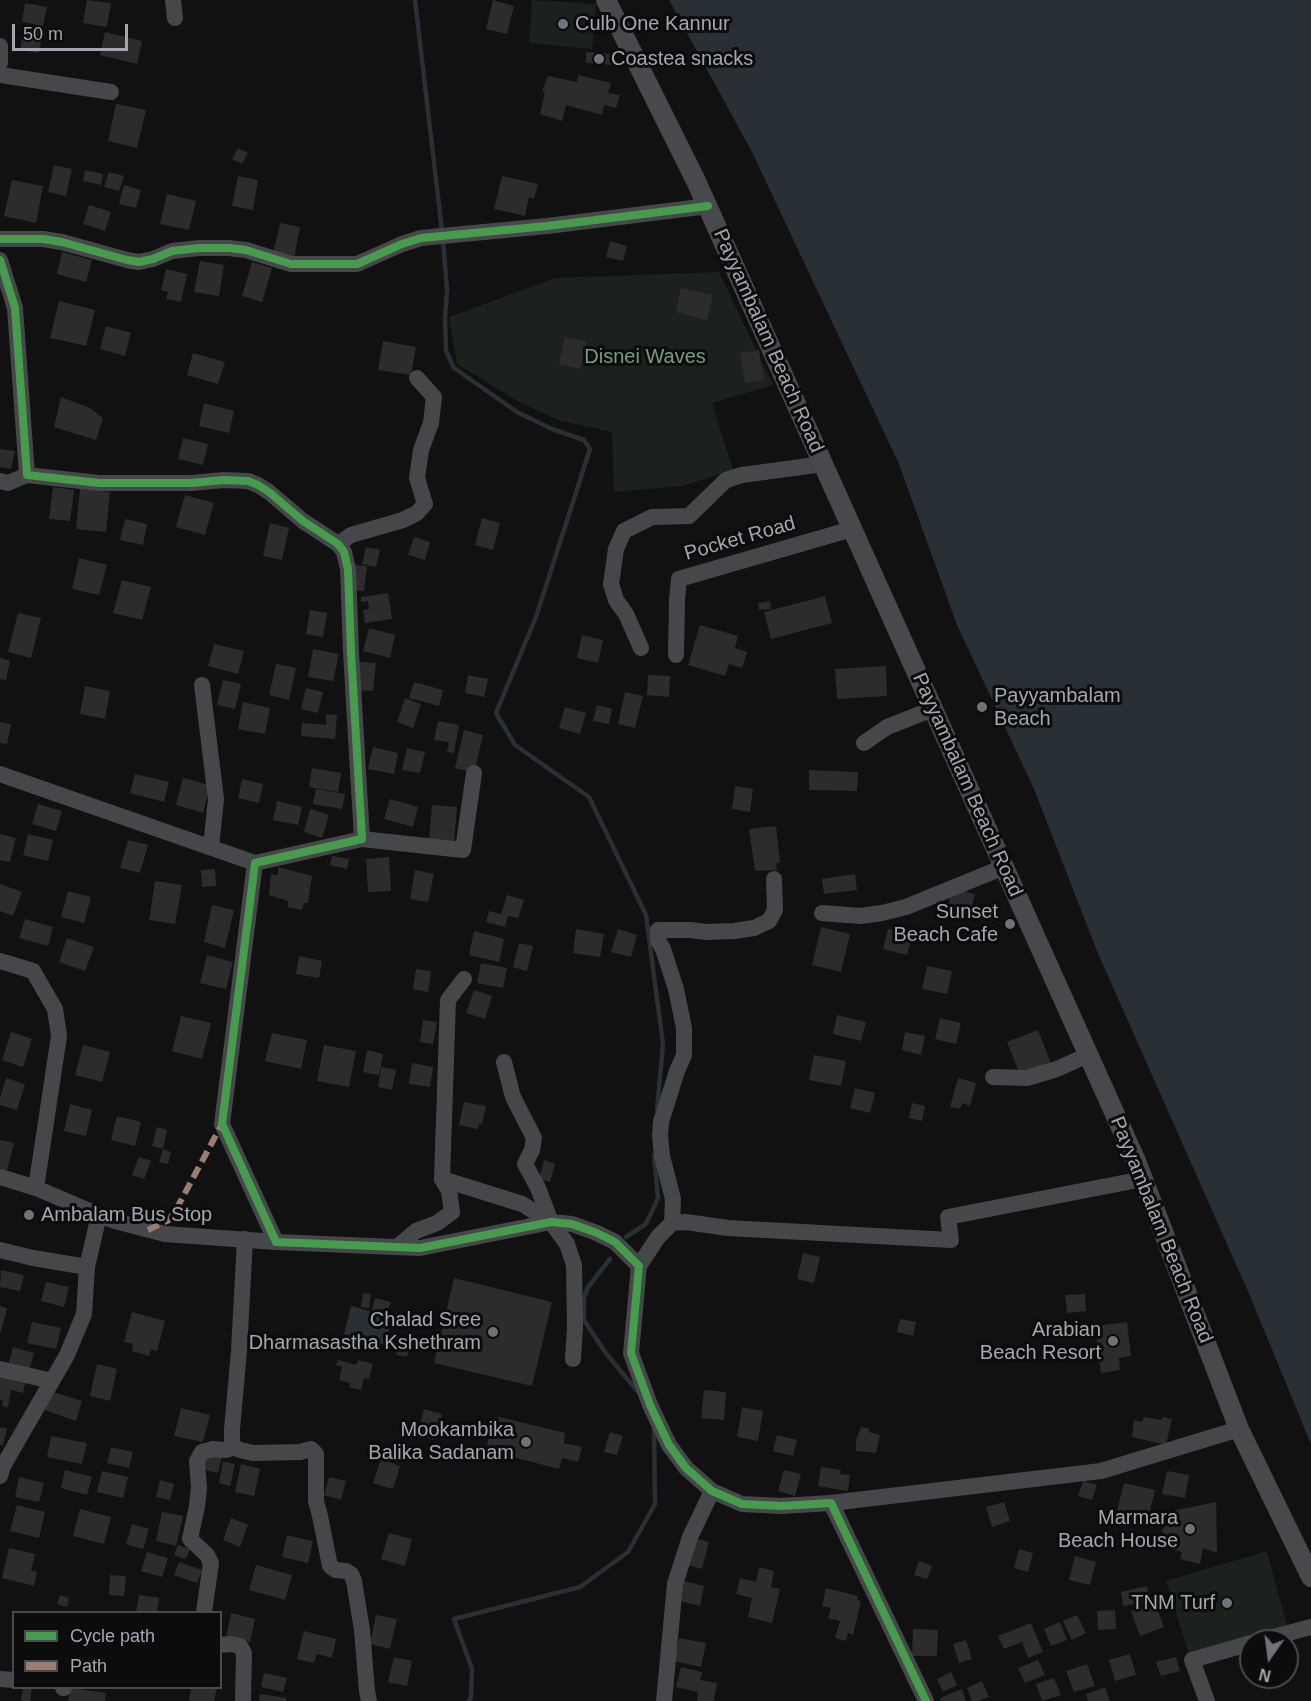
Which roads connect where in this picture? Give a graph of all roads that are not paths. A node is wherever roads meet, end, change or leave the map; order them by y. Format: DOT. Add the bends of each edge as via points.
graph roads {
  1 [pos="174,0"];
  2 [pos="606,0"];
  3 [pos="175,18"];
  4 [pos="0,46"];
  5 [pos="0,63"];
  6 [pos="0,75"];
  7 [pos="111,92"];
  8 [pos="708,206"];
  9 [pos="0,239"];
  10 [pos="0,260"];
  11 [pos="4,284"];
  12 [pos="417,378"];
  13 [pos="823,464"];
  14 [pos="27,475"];
  15 [pos="0,481"];
  16 [pos="852,529"];
  17 [pos="338,544"];
  18 [pos="641,648"];
  19 [pos="676,655"];
  20 [pos="201,685"];
  21 [pos="933,709"];
  22 [pos="864,743"];
  23 [pos="474,773"];
  24 [pos="0,774"];
  25 [pos="362,839"];
  26 [pos="211,847"];
  27 [pos="255,863"];
  28 [pos="1004,867"];
  29 [pos="774,879"];
  30 [pos="822,913"];
  31 [pos="0,961"];
  32 [pos="464,979"];
  33 [pos="1088,1055"];
  34 [pos="504,1062"];
  35 [pos="993,1077"];
  36 [pos="0,1177"];
  37 [pos="442,1179"];
  38 [pos="1143,1179"];
  39 [pos="36,1188"];
  40 [pos="99,1215"];
  41 [pos="551,1222"];
  42 [pos="672,1223"];
  43 [pos="245,1239"];
  44 [pos="276,1242"];
  45 [pos="397,1246"];
  46 [pos="0,1250"];
  47 [pos="639,1266"];
  48 [pos="87,1267"];
  49 [pos="573,1359"];
  50 [pos="0,1369"];
  51 [pos="52,1381"];
  52 [pos="1239,1429"];
  53 [pos="232,1446"];
  54 [pos="0,1476"];
  55 [pos="712,1491"];
  56 [pos="831,1503"];
  57 [pos="1311,1577"];
  58 [pos="204,1611"];
  59 [pos="222,1645"];
  60 [pos="1239,1646"];
  61 [pos="243,1701"];
  62 [pos="369,1701"];
  63 [pos="664,1701"];
  64 [pos="926,1701"];
  65 [pos="1207,1701"];
  1 -- 3 [label="street"];
  2 -- 8 [label="main road, Payyambalam Beach Road"];
  4 -- 5 [label="street"];
  6 -- 7 [label="street"];
  8 -- 9 [label="street" via="421,238 357,264 291,264 229,248 172,252 139,262 62,242"];
  8 -- 13 [label="main road, Payyambalam Beach Road"];
  10 -- 11 [label="street"];
  11 -- 14 [label="street" via="15,308"];
  12 -- 17 [label="street" via="434,397 417,478 425,504 403,520 351,535"];
  13 -- 16 [label="main road, Payyambalam Beach Road"];
  13 -- 18 [label="street" via="726,480 689,516 652,517 624,531 616,549 611,585"];
  14 -- 15 [label="street" via="8,483"];
  14 -- 17 [label="street" via="99,483 248,482 269,492"];
  16 -- 19 [label="street, Pocket Road" via="679,579"];
  16 -- 21 [label="main road, Payyambalam Beach Road"];
  17 -- 25 [label="street" via="348,569"];
  20 -- 26 [label="street" via="216,799"];
  21 -- 22 [label="street" via="895,724"];
  21 -- 28 [label="main road, Payyambalam Beach Road"];
  23 -- 25 [label="street" via="462,850"];
  24 -- 26 [label="street"];
  25 -- 27 [label="street"];
  26 -- 27 [label="street"];
  27 -- 44 [label="street" via="222,1124"];
  28 -- 30 [label="street" via="906,907 860,915"];
  28 -- 33 [label="main road, Payyambalam Beach Road"];
  29 -- 42 [label="street" via="775,910 769,921 754,928 658,930 684,1028 684,1055 676,1071 660,1136 673,1199"];
  31 -- 39 [label="street" via="33,971 55,1010 59,1036"];
  32 -- 37 [label="street" via="448,1000"];
  33 -- 35 [label="street" via="1027,1078"];
  33 -- 38 [label="main road, Payyambalam Beach Road"];
  34 -- 41 [label="street" via="513,1097 534,1138 525,1164"];
  36 -- 39 [label="street"];
  37 -- 41 [label="street" via="522,1204"];
  37 -- 45 [label="street" via="449,1191 452,1212"];
  38 -- 42 [label="street" via="948,1217 951,1240"];
  38 -- 52 [label="main road, Payyambalam Beach Road"];
  39 -- 40 [label="street"];
  40 -- 43 [label="street" via="165,1234"];
  40 -- 48 [label="street"];
  41 -- 45 [label="street" via="420,1248"];
  41 -- 47 [label="street" via="597,1233 615,1242"];
  41 -- 49 [label="street" via="567,1244 573,1265"];
  42 -- 47 [label="street"];
  43 -- 44 [label="street"];
  43 -- 53 [label="street"];
  44 -- 45 [label="street"];
  46 -- 48 [label="street"];
  47 -- 55 [label="street" via="631,1353 669,1445 686,1468"];
  48 -- 51 [label="street" via="84,1314"];
  50 -- 51 [label="street"];
  51 -- 54 [label="street"];
  52 -- 56 [label="street" via="1101,1471"];
  52 -- 57 [label="main road, Payyambalam Beach Road"];
  53 -- 58 [label="street" via="202,1452 197,1461 199,1488 190,1539 211,1563"];
  53 -- 62 [label="street" via="253,1453 311,1449 316,1454 316,1501 330,1566 351,1574 354,1581"];
  55 -- 56 [label="street" via="742,1504"];
  55 -- 63 [label="street" via="690,1537 675,1584"];
  56 -- 64 [label="street"];
  59 -- 61 [label="street" via="240,1646 244,1653"];
  60 -- 65 [label="street" via="1192,1660"];
}
